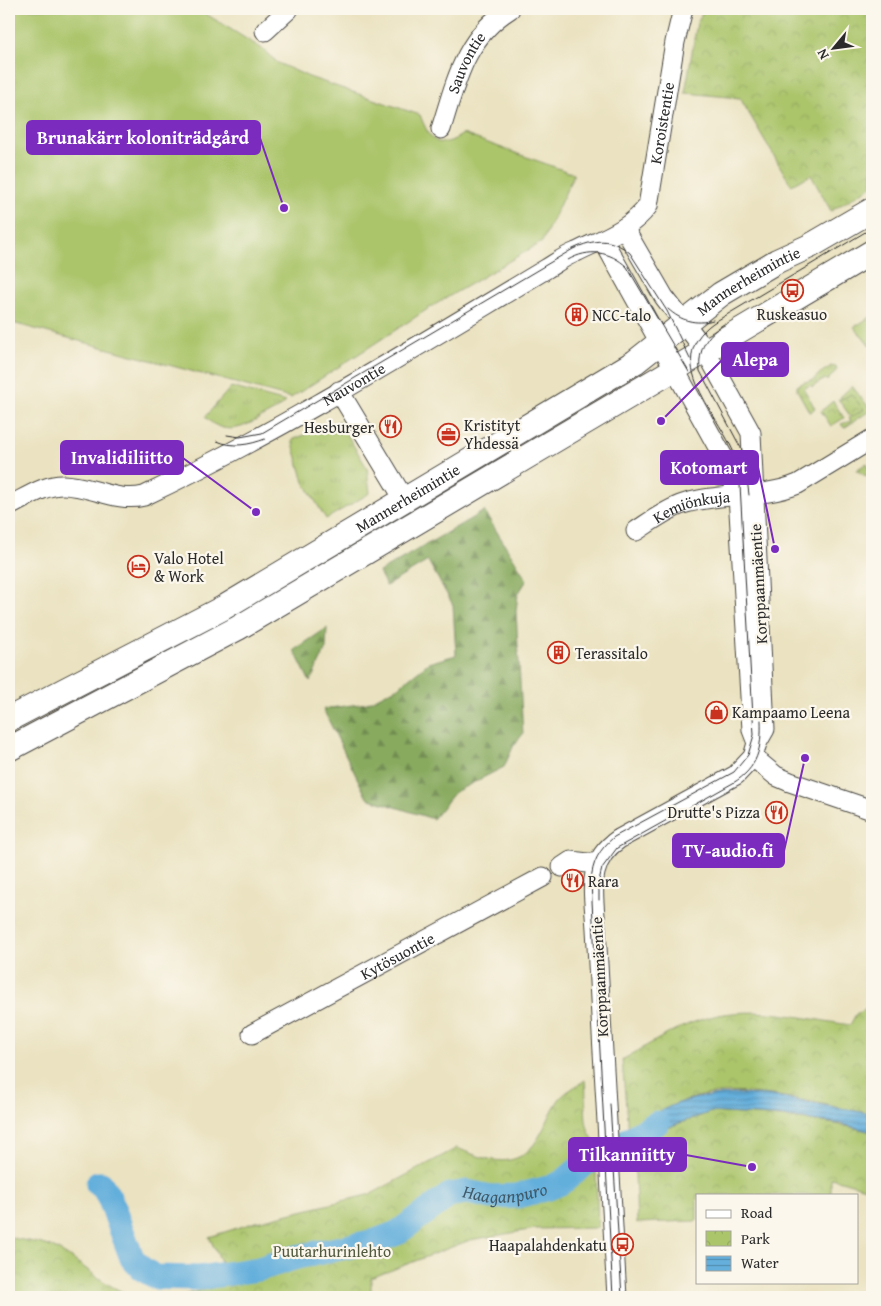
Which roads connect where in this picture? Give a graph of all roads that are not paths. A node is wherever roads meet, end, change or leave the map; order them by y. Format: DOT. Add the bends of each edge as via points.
graph roads {
  1 [pos="289,9"];
  2 [pos="510,9"];
  3 [pos="683,9"];
  4 [pos="265,31"];
  5 [pos="441,128"];
  6 [pos="872,210"];
  7 [pos="624,228"];
  8 [pos="603,240"];
  9 [pos="872,252"];
  10 [pos="683,323"];
  11 [pos="660,344"];
  12 [pos="705,350"];
  13 [pos="674,370"];
  14 [pos="339,391"];
  15 [pos="872,439"];
  16 [pos="746,494"];
  17 [pos="404,499"];
  18 [pos="9,506"];
  19 [pos="636,531"];
  20 [pos="9,719"];
  21 [pos="9,748"];
  22 [pos="755,750"];
  23 [pos="872,810"];
  24 [pos="596,864"];
  25 [pos="562,867"];
  26 [pos="543,877"];
  27 [pos="252,1034"];
  28 [pos="617,1297"];
  1 -- 4 [label="street"];
  2 -- 5 [label="street, Sauvontie" via="494,19 471,46"];
  3 -- 7 [label="street, Koroistentie" via="648,206"];
  6 -- 10 [label="main road, Mannerheimintie" via="810,246 777,260 708,303"];
  7 -- 8 [label="street, Koroistentie"];
  7 -- 10 [label="street"];
  8 -- 11 [label="street"];
  8 -- 14 [label="street, Nauvontie" via="575,252 451,328"];
  9 -- 12 [label="main road, Mannerheimintie"];
  10 -- 11 [label="main road, Mannerheimintie"];
  10 -- 12 [label="street, Korppaanmäentie"];
  11 -- 13 [label="street, Korppaanmäentie"];
  11 -- 17 [label="main road, Mannerheimintie"];
  12 -- 13 [label="main road, Mannerheimintie"];
  12 -- 16 [label="street, Korppaanmäentie" via="751,433"];
  13 -- 16 [label="street, Korppaanmäentie"];
  13 -- 21 [label="main road, Mannerheimintie" via="238,628"];
  14 -- 17 [label="street"];
  14 -- 18 [label="street, Nauvontie" via="245,445 144,496 118,497 61,485 40,490"];
  15 -- 16 [label="street, Kemiönkuja" via="785,490"];
  16 -- 19 [label="street, Kemiönkuja" via="682,504"];
  16 -- 22 [label="street, Korppaanmäentie" via="765,729"];
  17 -- 20 [label="main road, Mannerheimintie" via="223,608"];
  22 -- 23 [label="street" via="776,776"];
  22 -- 24 [label="street, Korppaanmäentie" via="744,768 732,778 612,844"];
  24 -- 25 [label="street" via="571,862"];
  24 -- 28 [label="street, Korppaanmäentie" via="594,890"];
  26 -- 27 [label="street, Kytösuontie"];
}
